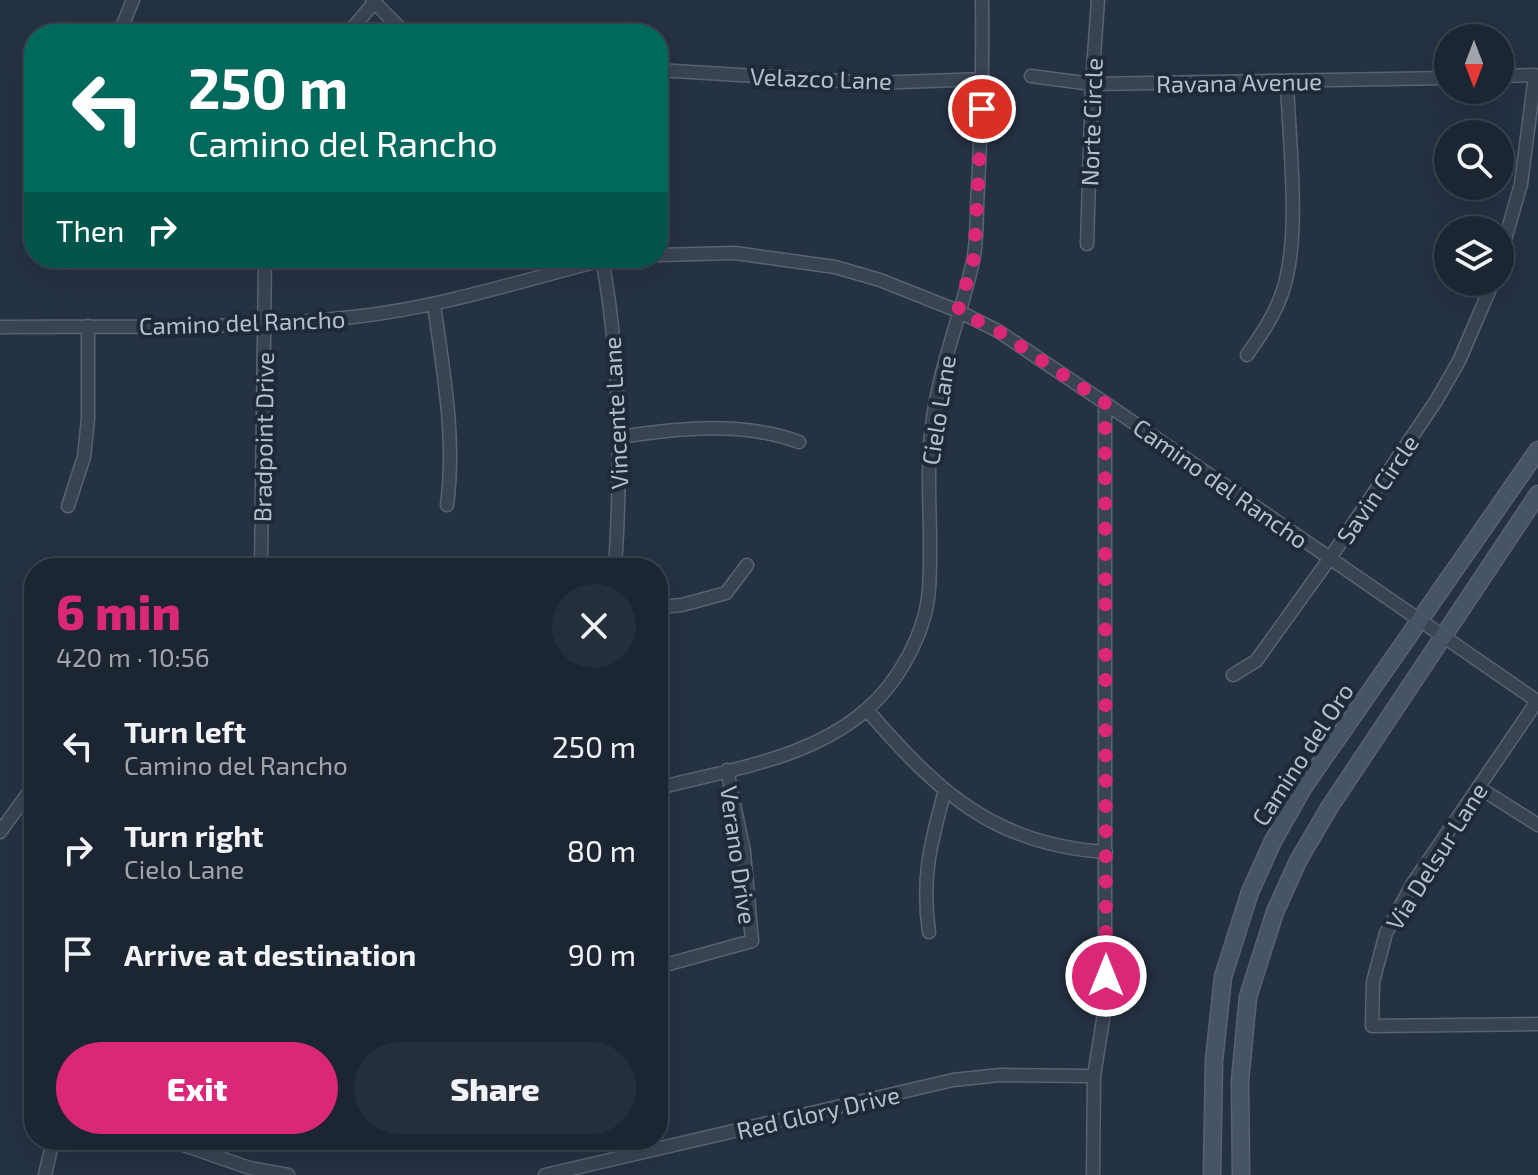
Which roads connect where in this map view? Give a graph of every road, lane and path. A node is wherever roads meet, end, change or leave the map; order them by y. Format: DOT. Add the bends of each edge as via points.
graph roads {
  1 [pos="133,0"];
  2 [pos="982,0"];
  3 [pos="1098,0"];
  4 [pos="374,1"];
  5 [pos="123,24"];
  6 [pos="356,24"];
  7 [pos="396,24"];
  8 [pos="668,71"];
  9 [pos="1031,76"];
  10 [pos="1514,76"];
  11 [pos="1434,78"];
  12 [pos="984,79"];
  13 [pos="1287,82"];
  14 [pos="1092,84"];
  15 [pos="1512,216"];
  16 [pos="1087,244"];
  17 [pos="668,255"];
  18 [pos="265,268"];
  19 [pos="568,268"];
  20 [pos="603,268"];
  21 [pos="1487,296"];
  22 [pos="434,304"];
  23 [pos="958,311"];
  24 [pos="264,325"];
  25 [pos="88,326"];
  26 [pos="0,327"];
  27 [pos="1247,355"];
  28 [pos="1105,403"];
  29 [pos="620,437"];
  30 [pos="799,442"];
  31 [pos="1538,450"];
  32 [pos="1538,494"];
  33 [pos="447,505"];
  34 [pos="68,506"];
  35 [pos="261,558"];
  36 [pos="615,558"];
  37 [pos="1330,558"];
  38 [pos="747,565"];
  39 [pos="668,606"];
  40 [pos="1421,621"];
  41 [pos="1445,638"];
  42 [pos="1233,675"];
  43 [pos="1538,701"];
  44 [pos="867,710"];
  45 [pos="727,770"];
  46 [pos="668,785"];
  47 [pos="1478,787"];
  48 [pos="945,790"];
  49 [pos="24,799"];
  50 [pos="1538,825"];
  51 [pos="0,832"];
  52 [pos="1106,852"];
  53 [pos="929,932"];
  54 [pos="668,964"];
  55 [pos="1538,1024"];
  56 [pos="1094,1076"];
  57 [pos="668,1146"];
  58 [pos="51,1150"];
  59 [pos="198,1150"];
  60 [pos="652,1150"];
  61 [pos="45,1175"];
  62 [pos="288,1175"];
  63 [pos="545,1175"];
  64 [pos="1093,1175"];
  65 [pos="1212,1175"];
  66 [pos="1241,1175"];
  1 -- 5 [label="street"];
  2 -- 12 [label="street, Cielo Lane"];
  3 -- 14 [label="street, Norte Circle"];
  4 -- 6 [label="street"];
  4 -- 7 [label="street"];
  8 -- 12 [label="street, Velazco Lane" via="873,83"];
  9 -- 14 [label="street, Ravana Avenue"];
  10 -- 15 [label="street" via="1535,75"];
  11 -- 13 [label="street, Ravana Avenue"];
  12 -- 23 [label="street, Cielo Lane" via="974,258"];
  13 -- 14 [label="street, Ravana Avenue"];
  13 -- 27 [label="street" via="1293,245 1282,295"];
  14 -- 16 [label="street, Norte Circle"];
  17 -- 23 [label="street, Camino del Rancho" via="735,253 835,267"];
  18 -- 24 [label="street, Bradpoint Drive"];
  19 -- 22 [label="street, Camino del Rancho"];
  20 -- 29 [label="street, Vincente Lane"];
  21 -- 37 [label="street, Savin Circle" via="1436,401"];
  22 -- 24 [label="street, Camino del Rancho"];
  22 -- 33 [label="street" via="450,415"];
  23 -- 28 [label="street, Camino del Rancho" via="998,331"];
  23 -- 44 [label="street, Cielo Lane" via="932,426 929,591 918,634 898,674"];
  24 -- 25 [label="street, Camino del Rancho"];
  24 -- 35 [label="street, Bradpoint Drive"];
  25 -- 26 [label="street, Camino del Rancho"];
  25 -- 34 [label="street" via="84,457"];
  28 -- 37 [label="street, Camino del Rancho"];
  28 -- 52 [label="street"];
  29 -- 30 [label="street" via="710,429 772,432"];
  29 -- 36 [label="street, Vincente Lane"];
  31 -- 40 [label="street, Camino del Oro"];
  32 -- 41 [label="street"];
  37 -- 40 [label="street, Camino del Rancho"];
  37 -- 42 [label="street, Savin Circle" via="1256,661"];
  38 -- 39 [label="street" via="726,593"];
  40 -- 41 [label="street, Camino del Rancho"];
  40 -- 65 [label="street, Camino del Oro" via="1303,788 1250,892 1223,977 1214,1061"];
  41 -- 43 [label="street, Camino del Rancho"];
  41 -- 66 [label="street" via="1329,808 1275,912 1248,997 1240,1081"];
  43 -- 47 [label="street, Via Delsur Lane"];
  44 -- 45 [label="street, Cielo Lane" via="829,737"];
  44 -- 48 [label="street"];
  45 -- 46 [label="street, Cielo Lane"];
  45 -- 54 [label="street, Verano Drive" via="744,852 752,941"];
  47 -- 50 [label="street"];
  47 -- 55 [label="street, Via Delsur Lane" via="1386,933 1373,982 1372,1026"];
  48 -- 52 [label="street" via="1007,831 1069,850"];
  48 -- 53 [label="street" via="927,859"];
  49 -- 51 [label="street"];
  52 -- 56 [label="street" via="1105,1007"];
  56 -- 57 [label="street, Red Glory Drive" via="953,1080"];
  56 -- 64 [label="street"];
  58 -- 61 [label="street"];
  59 -- 62 [label="street"];
  60 -- 63 [label="street, Red Glory Drive"];
}
